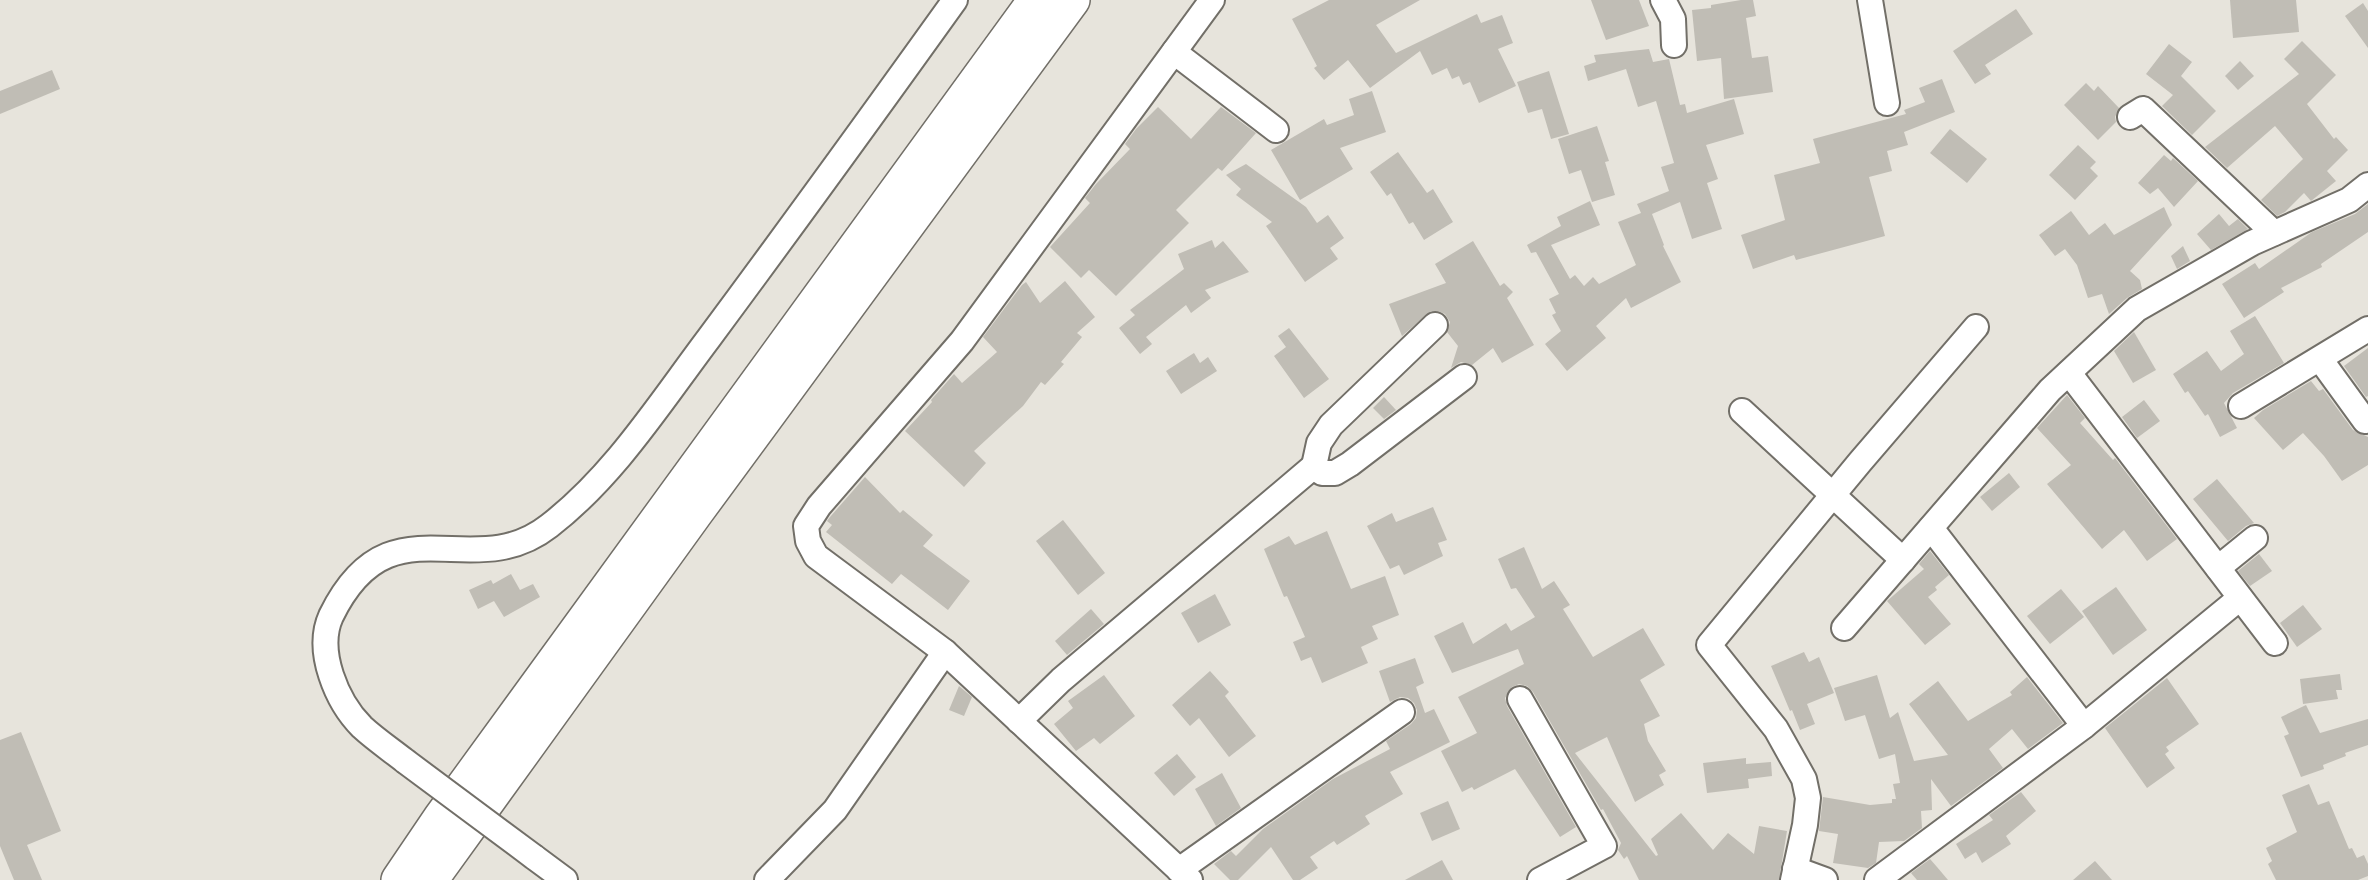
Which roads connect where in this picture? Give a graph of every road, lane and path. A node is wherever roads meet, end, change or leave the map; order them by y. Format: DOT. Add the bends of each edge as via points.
graph roads {
  1 [pos="955,0"];
  2 [pos="1036,0"];
  3 [pos="1072,0"];
  4 [pos="1212,0"];
  5 [pos="1663,0"];
  6 [pos="1870,0"];
  7 [pos="1674,45"];
  8 [pos="1174,52"];
  9 [pos="1887,103"];
  10 [pos="2130,117"];
  11 [pos="1276,130"];
  12 [pos="2368,185"];
  13 [pos="2274,233"];
  14 [pos="1435,325"];
  15 [pos="1976,327"];
  16 [pos="2368,329"];
  17 [pos="2320,359"];
  18 [pos="2068,373"];
  19 [pos="1464,377"];
  20 [pos="2242,406"];
  21 [pos="1742,411"];
  22 [pos="2365,421"];
  23 [pos="1314,466"];
  24 [pos="1833,495"];
  25 [pos="1931,528"];
  26 [pos="2255,538"];
  27 [pos="1903,560"];
  28 [pos="2218,568"];
  29 [pos="2240,598"];
  30 [pos="1844,628"];
  31 [pos="2275,643"];
  32 [pos="945,652"];
  33 [pos="1520,699"];
  34 [pos="1402,712"];
  35 [pos="1019,721"];
  36 [pos="2084,726"];
  37 [pos="1794,874"];
  38 [pos="1185,875"];
  39 [pos="399,880"];
  40 [pos="430,880"];
  41 [pos="565,880"];
  42 [pos="766,880"];
  43 [pos="1540,880"];
  44 [pos="1825,880"];
  45 [pos="1877,880"];
  1 -- 41 [label="street, bridge" via="627,447 580,498 548,527 504,548 409,548 383,555 362,570 330,619 326,650 331,678 361,726"];
  2 -- 39 [label="highway"];
  3 -- 40 [label="highway"];
  4 -- 8 [label="street"];
  5 -- 7 [label="street" via="1673,19"];
  6 -- 9 [label="street"];
  8 -- 11 [label="street"];
  8 -- 32 [label="street" via="961,341 806,526 816,556"];
  10 -- 13 [label="street" via="2143,109"];
  12 -- 13 [label="street" via="2349,200"];
  13 -- 18 [label="street" via="2137,309"];
  14 -- 23 [label="street" via="1331,425 1319,443"];
  15 -- 24 [label="street"];
  16 -- 17 [label="street"];
  17 -- 20 [label="street"];
  17 -- 22 [label="street"];
  18 -- 25 [label="street"];
  18 -- 28 [label="street"];
  19 -- 23 [label="street" via="1335,473 1322,473"];
  21 -- 24 [label="street"];
  23 -- 35 [label="street" via="1061,680"];
  24 -- 27 [label="street"];
  24 -- 37 [label="street" via="1709,645 1776,729 1804,779 1808,798"];
  25 -- 27 [label="street"];
  25 -- 36 [label="street"];
  26 -- 28 [label="street"];
  27 -- 30 [label="street"];
  28 -- 29 [label="street"];
  29 -- 31 [label="street"];
  29 -- 36 [label="street"];
  32 -- 35 [label="street"];
  32 -- 42 [label="street" via="835,810"];
  33 -- 43 [label="street" via="1604,846"];
  34 -- 38 [label="street"];
  35 -- 38 [label="street"];
  36 -- 45 [label="street"];
  37 -- 44 [label="street"];
}
